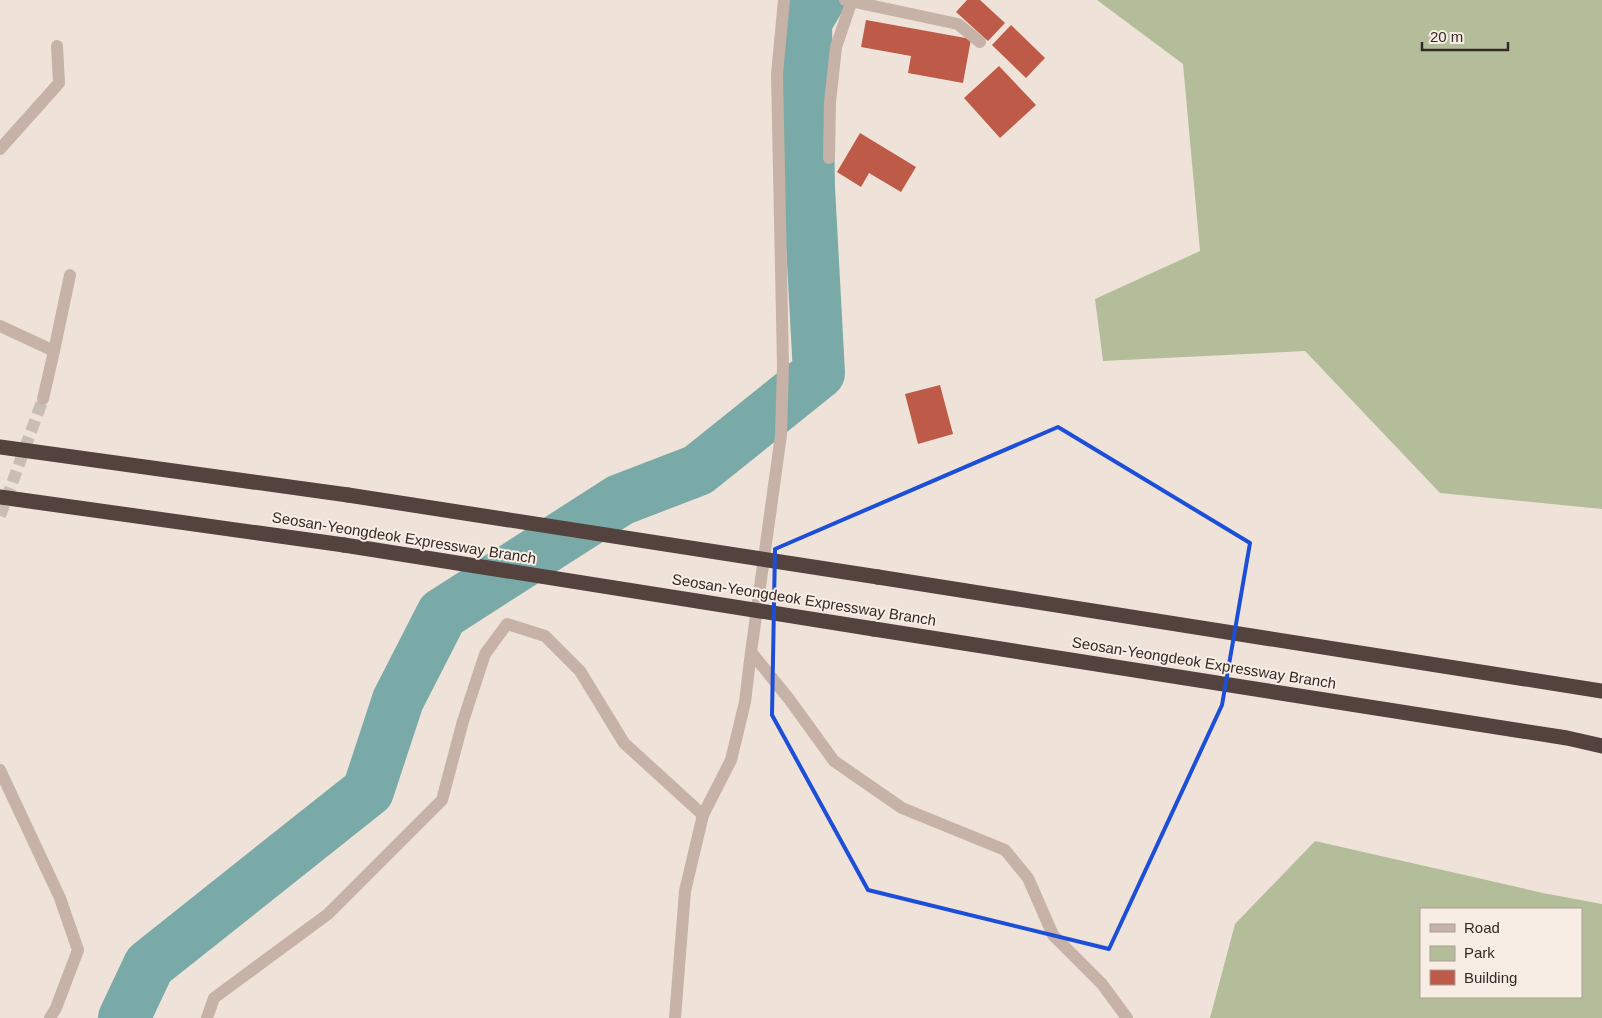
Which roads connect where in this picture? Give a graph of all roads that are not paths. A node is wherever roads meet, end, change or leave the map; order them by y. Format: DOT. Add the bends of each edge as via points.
graph roads {
  1 [pos="784,0"];
  2 [pos="849,0"];
  3 [pos="980,42"];
  4 [pos="57,46"];
  5 [pos="0,149"];
  6 [pos="829,158"];
  7 [pos="70,275"];
  8 [pos="0,326"];
  9 [pos="54,350"];
  10 [pos="44,400"];
  11 [pos="0,447"];
  12 [pos="0,497"];
  13 [pos="751,652"];
  14 [pos="1602,691"];
  15 [pos="1602,746"];
  16 [pos="0,770"];
  17 [pos="703,815"];
  18 [pos="50,1018"];
  19 [pos="207,1018"];
  20 [pos="675,1018"];
  21 [pos="1127,1018"];
  1 -- 13 [label="street" via="777,74 783,366 781,435"];
  2 -- 3 [label="street" via="958,24"];
  2 -- 6 [label="street" via="836,47 830,102"];
  4 -- 5 [label="street" via="59,83"];
  7 -- 9 [label="street"];
  8 -- 9 [label="street"];
  9 -- 10 [label="street"];
  11 -- 14 [label="highway, bridge" via="348,494"];
  12 -- 15 [label="highway, Seosan-Yeongdeok Expressway Branch, bridge" via="344,545"];
  13 -- 17 [label="street" via="745,702 730,760"];
  13 -- 21 [label="street" via="834,761 902,808 1005,850 1028,878 1053,935 1102,984"];
  16 -- 18 [label="street" via="60,898 78,950"];
  17 -- 19 [label="street" via="624,743 580,671 545,636 507,624 485,654 442,800 328,914 214,998"];
  17 -- 20 [label="street" via="685,891"];
}
